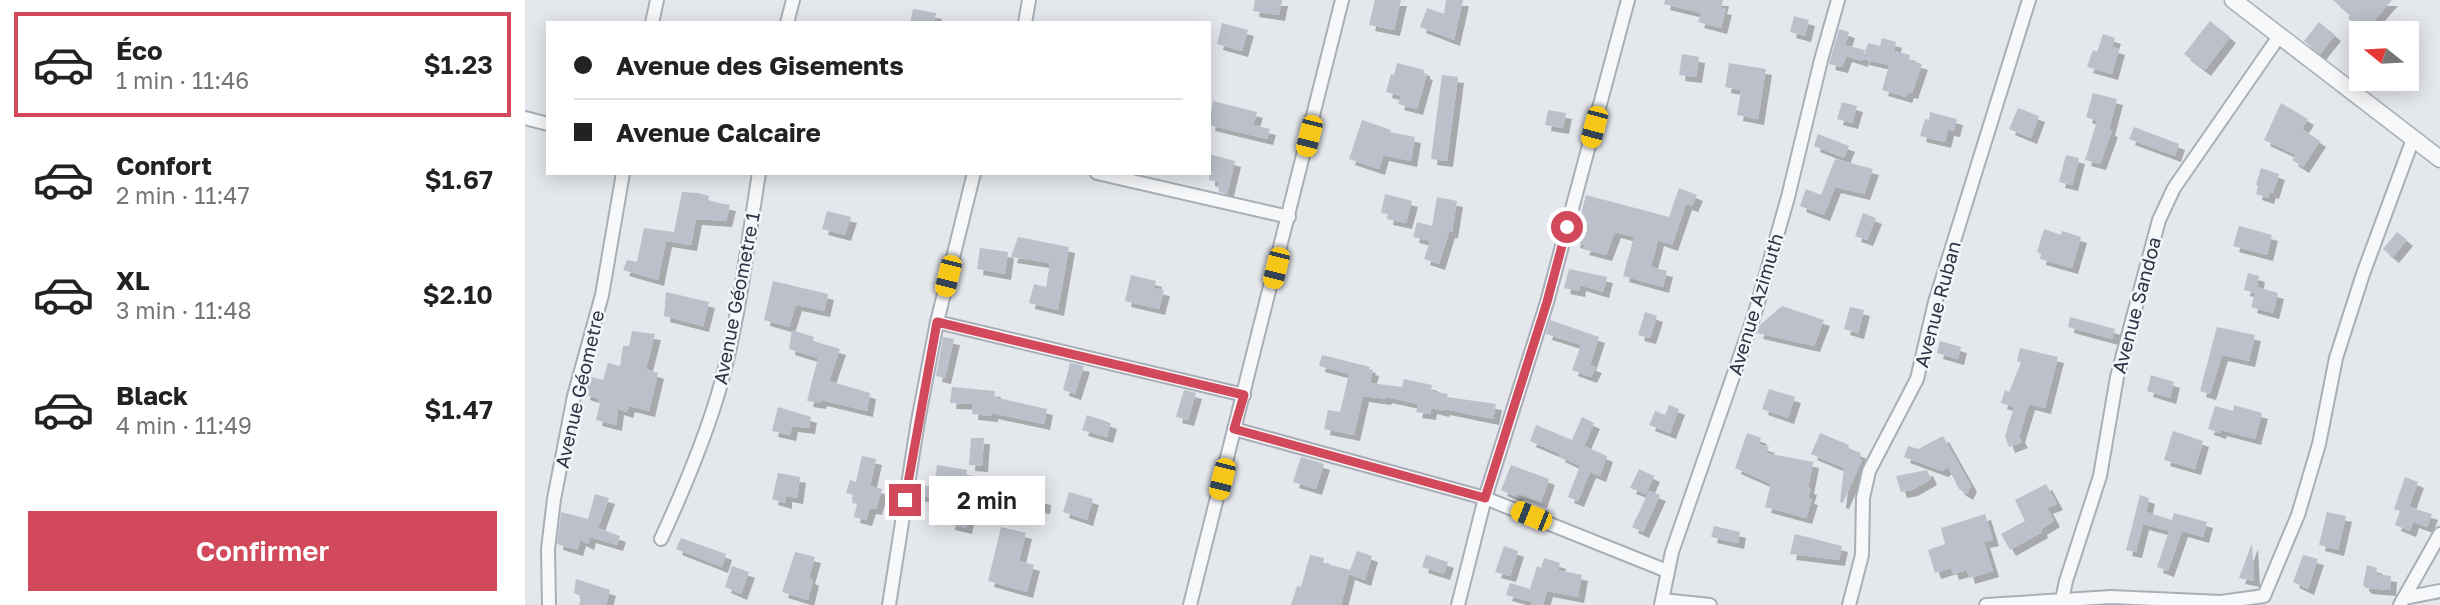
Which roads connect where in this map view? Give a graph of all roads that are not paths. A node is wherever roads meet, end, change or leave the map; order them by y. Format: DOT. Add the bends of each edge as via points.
graph roads {
  1 [pos="657,0"];
  2 [pos="793,0"];
  3 [pos="1029,0"];
  4 [pos="1342,0"];
  5 [pos="1629,0"];
  6 [pos="1838,0"];
  7 [pos="2029,0"];
  8 [pos="2234,0"];
  9 [pos="652,21"];
  10 [pos="788,21"];
  11 [pos="1025,21"];
  12 [pos="2280,35"];
  13 [pos="525,118"];
  14 [pos="546,123"];
  15 [pos="2413,139"];
  16 [pos="2440,159"];
  17 [pos="623,175"];
  18 [pos="759,175"];
  19 [pos="974,175"];
  20 [pos="1106,175"];
  21 [pos="1289,217"];
  22 [pos="937,322"];
  23 [pos="1244,395"];
  24 [pos="1234,429"];
  25 [pos="1485,498"];
  26 [pos="2440,534"];
  27 [pos="661,539"];
  28 [pos="1667,571"];
  29 [pos="2440,592"];
  30 [pos="1661,602"];
  31 [pos="2061,602"];
  32 [pos="2402,602"];
  33 [pos="2222,604"];
  34 [pos="549,605"];
  35 [pos="888,605"];
  36 [pos="1190,605"];
  37 [pos="1458,605"];
  38 [pos="1710,605"];
  39 [pos="1849,605"];
  40 [pos="1986,605"];
  1 -- 9 [label="street"];
  2 -- 10 [label="street"];
  3 -- 11 [label="street"];
  4 -- 21 [label="street"];
  5 -- 25 [label="street" via="1547,302"];
  6 -- 28 [label="street, Avenue Azimuth" via="1755,313"];
  7 -- 39 [label="street, Avenue Ruban" via="1935,302 1917,379 1865,484 1862,555"];
  8 -- 12 [label="street"];
  12 -- 15 [label="street"];
  12 -- 31 [label="street, Avenue Sandoa" via="2162,212 2117,377 2100,476"];
  13 -- 14 [label="street"];
  15 -- 16 [label="street"];
  15 -- 33 [label="street" via="2351,310 2298,516 2267,593"];
  17 -- 34 [label="street, Avenue Géometre" via="602,295 574,396 554,499 548,549"];
  18 -- 27 [label="street, Avenue Géometre 1" via="718,393 687,483"];
  19 -- 22 [label="street"];
  20 -- 21 [label="street"];
  21 -- 23 [label="street"];
  22 -- 23 [label="street"];
  22 -- 35 [label="street"];
  23 -- 24 [label="street"];
  24 -- 25 [label="street"];
  24 -- 36 [label="street"];
  25 -- 28 [label="street"];
  25 -- 37 [label="street"];
  26 -- 32 [label="street"];
  28 -- 30 [label="street, Avenue Azimuth"];
  29 -- 32 [label="street"];
  30 -- 38 [label="street"];
  31 -- 33 [label="street" via="2111,597"];
  31 -- 40 [label="street"];
}
